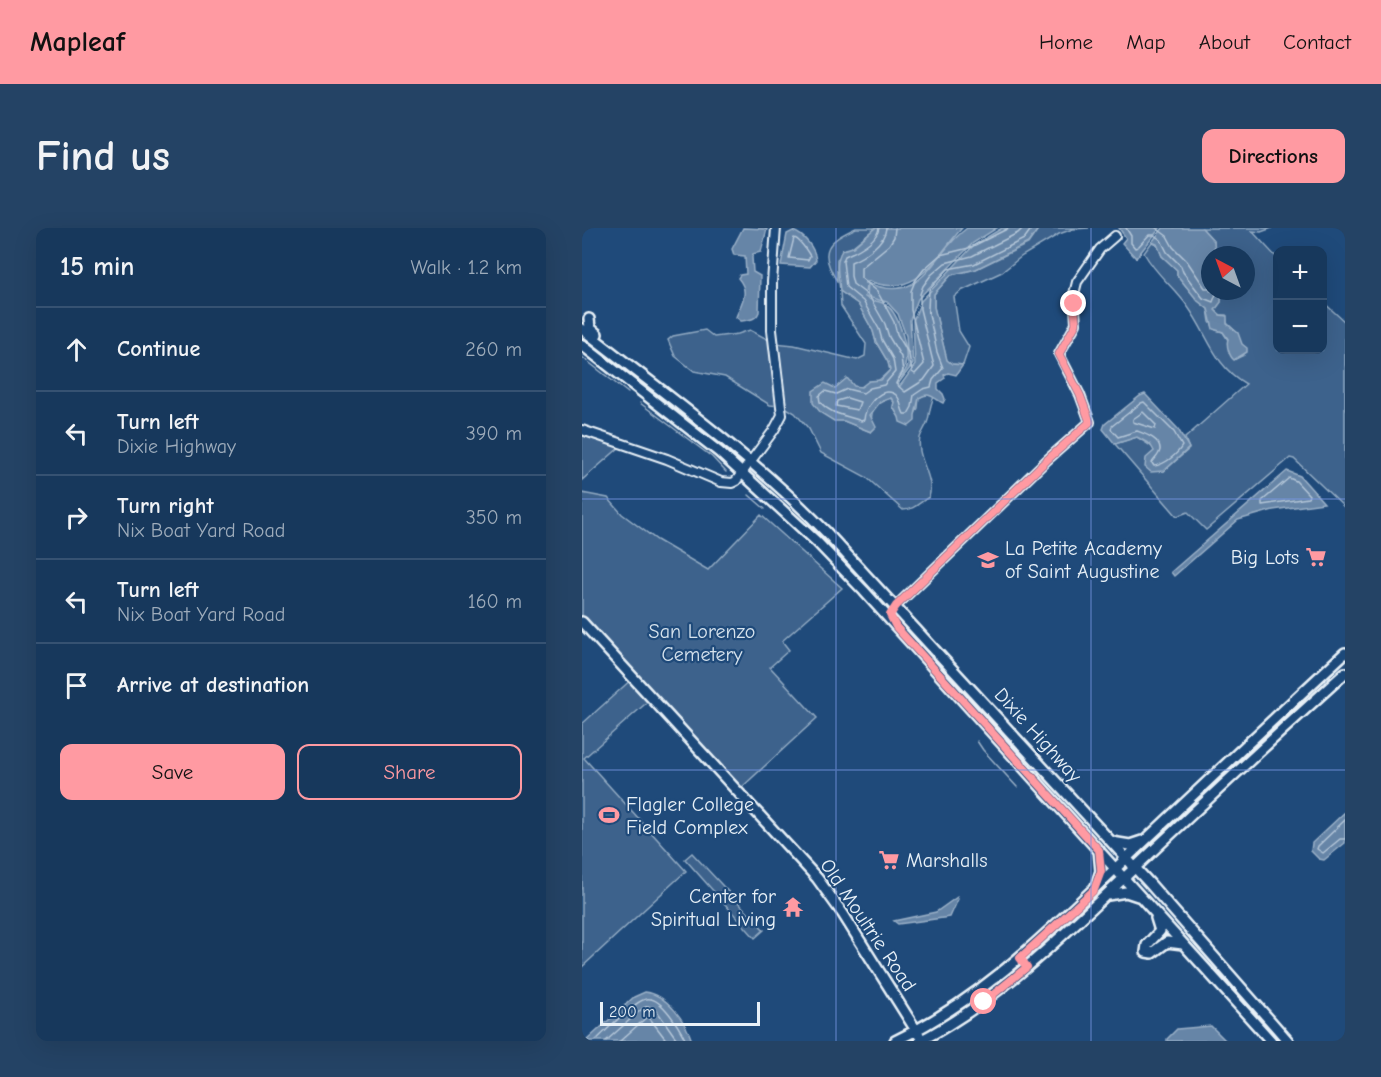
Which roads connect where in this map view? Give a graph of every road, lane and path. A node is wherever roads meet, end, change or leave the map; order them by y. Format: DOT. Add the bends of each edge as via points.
graph roads {
  1 [pos="776,228"];
  2 [pos="1115,236"];
  3 [pos="589,319"];
  4 [pos="582,329"];
  5 [pos="582,337"];
  6 [pos="582,345"];
  7 [pos="644,377"];
  8 [pos="664,392"];
  9 [pos="582,430"];
  10 [pos="751,462"];
  11 [pos="742,473"];
  12 [pos="828,554"];
  13 [pos="872,580"];
  14 [pos="896,606"];
  15 [pos="890,615"];
  16 [pos="582,622"];
  17 [pos="896,627"];
  18 [pos="1345,653"];
  19 [pos="1345,673"];
  20 [pos="969,686"];
  21 [pos="1241,750"];
  22 [pos="1225,781"];
  23 [pos="1149,837"];
  24 [pos="1110,841"];
  25 [pos="1099,850"];
  26 [pos="1152,852"];
  27 [pos="1126,858"];
  28 [pos="1135,867"];
  29 [pos="1115,868"];
  30 [pos="1124,878"];
  31 [pos="1150,884"];
  32 [pos="1094,890"];
  33 [pos="1106,895"];
  34 [pos="1142,898"];
  35 [pos="1154,913"];
  36 [pos="1183,944"];
  37 [pos="1020,958"];
  38 [pos="1027,967"];
  39 [pos="1238,986"];
  40 [pos="1228,994"];
  41 [pos="916,1031"];
  42 [pos="895,1041"];
  43 [pos="921,1041"];
  44 [pos="1271,1041"];
  45 [pos="1288,1041"];
  1 -- 10 [label="street" via="772,330 782,415"];
  2 -- 14 [label="street" via="1100,249 1077,282 1076,324 1059,354 1090,422"];
  3 -- 8 [label="main road" via="590,328 655,380"];
  4 -- 7 [label="main road"];
  5 -- 7 [label="main road" via="619,365"];
  6 -- 11 [label="main road, Dixie Highway"];
  7 -- 8 [label="main road"];
  8 -- 10 [label="main road, Dixie Highway"];
  9 -- 11 [label="street" via="721,482 732,483"];
  10 -- 11 [label="street"];
  10 -- 13 [label="main road, Dixie Highway"];
  11 -- 12 [label="main road, Dixie Highway"];
  11 -- 13 [label="main road" via="748,471 765,480"];
  12 -- 14 [label="main road" via="880,602"];
  12 -- 17 [label="main road, Dixie Highway"];
  13 -- 14 [label="main road, Dixie Highway"];
  14 -- 15 [label="main road"];
  14 -- 20 [label="main road, Dixie Highway"];
  15 -- 17 [label="main road"];
  15 -- 20 [label="main road" via="899,616 960,682"];
  16 -- 41 [label="main road, Old Moultrie Road" via="818,879"];
  17 -- 25 [label="main road, Dixie Highway"];
  18 -- 21 [label="main road"];
  19 -- 22 [label="main road"];
  20 -- 24 [label="main road, Dixie Highway"];
  21 -- 22 [label="main road" via="1223,774"];
  21 -- 23 [label="main road"];
  22 -- 26 [label="main road"];
  23 -- 24 [label="main road" via="1130,845"];
  23 -- 27 [label="main road"];
  24 -- 27 [label="main road, Dixie Highway"];
  25 -- 29 [label="main road, Dixie Highway"];
  25 -- 32 [label="main road" via="1101,871"];
  26 -- 28 [label="main road"];
  26 -- 31 [label="main road" via="1147,864"];
  27 -- 28 [label="main road, Dixie Highway"];
  27 -- 29 [label="main road"];
  28 -- 30 [label="main road"];
  28 -- 31 [label="main road, Dixie Highway"];
  29 -- 30 [label="main road, Dixie Highway"];
  29 -- 32 [label="main road"];
  30 -- 33 [label="main road"];
  30 -- 34 [label="main road, Dixie Highway"];
  31 -- 39 [label="main road, Dixie Highway"];
  32 -- 37 [label="main road"];
  33 -- 34 [label="main road" via="1126,892"];
  33 -- 38 [label="main road"];
  34 -- 35 [label="main road, Dixie Highway"];
  35 -- 36 [label="main road, Dixie Highway"];
  35 -- 36 [label="main road" via="1160,931 1147,945 1146,952 1152,953 1167,942"];
  36 -- 40 [label="main road, Dixie Highway"];
  37 -- 38 [label="main road"];
  37 -- 41 [label="main road" via="969,999"];
  38 -- 43 [label="main road" via="970,1012"];
  39 -- 40 [label="street"];
  39 -- 45 [label="main road, Dixie Highway"];
  40 -- 44 [label="main road, Dixie Highway"];
  41 -- 42 [label="main road"];
  41 -- 43 [label="main road, Old Moultrie Road"];
}
